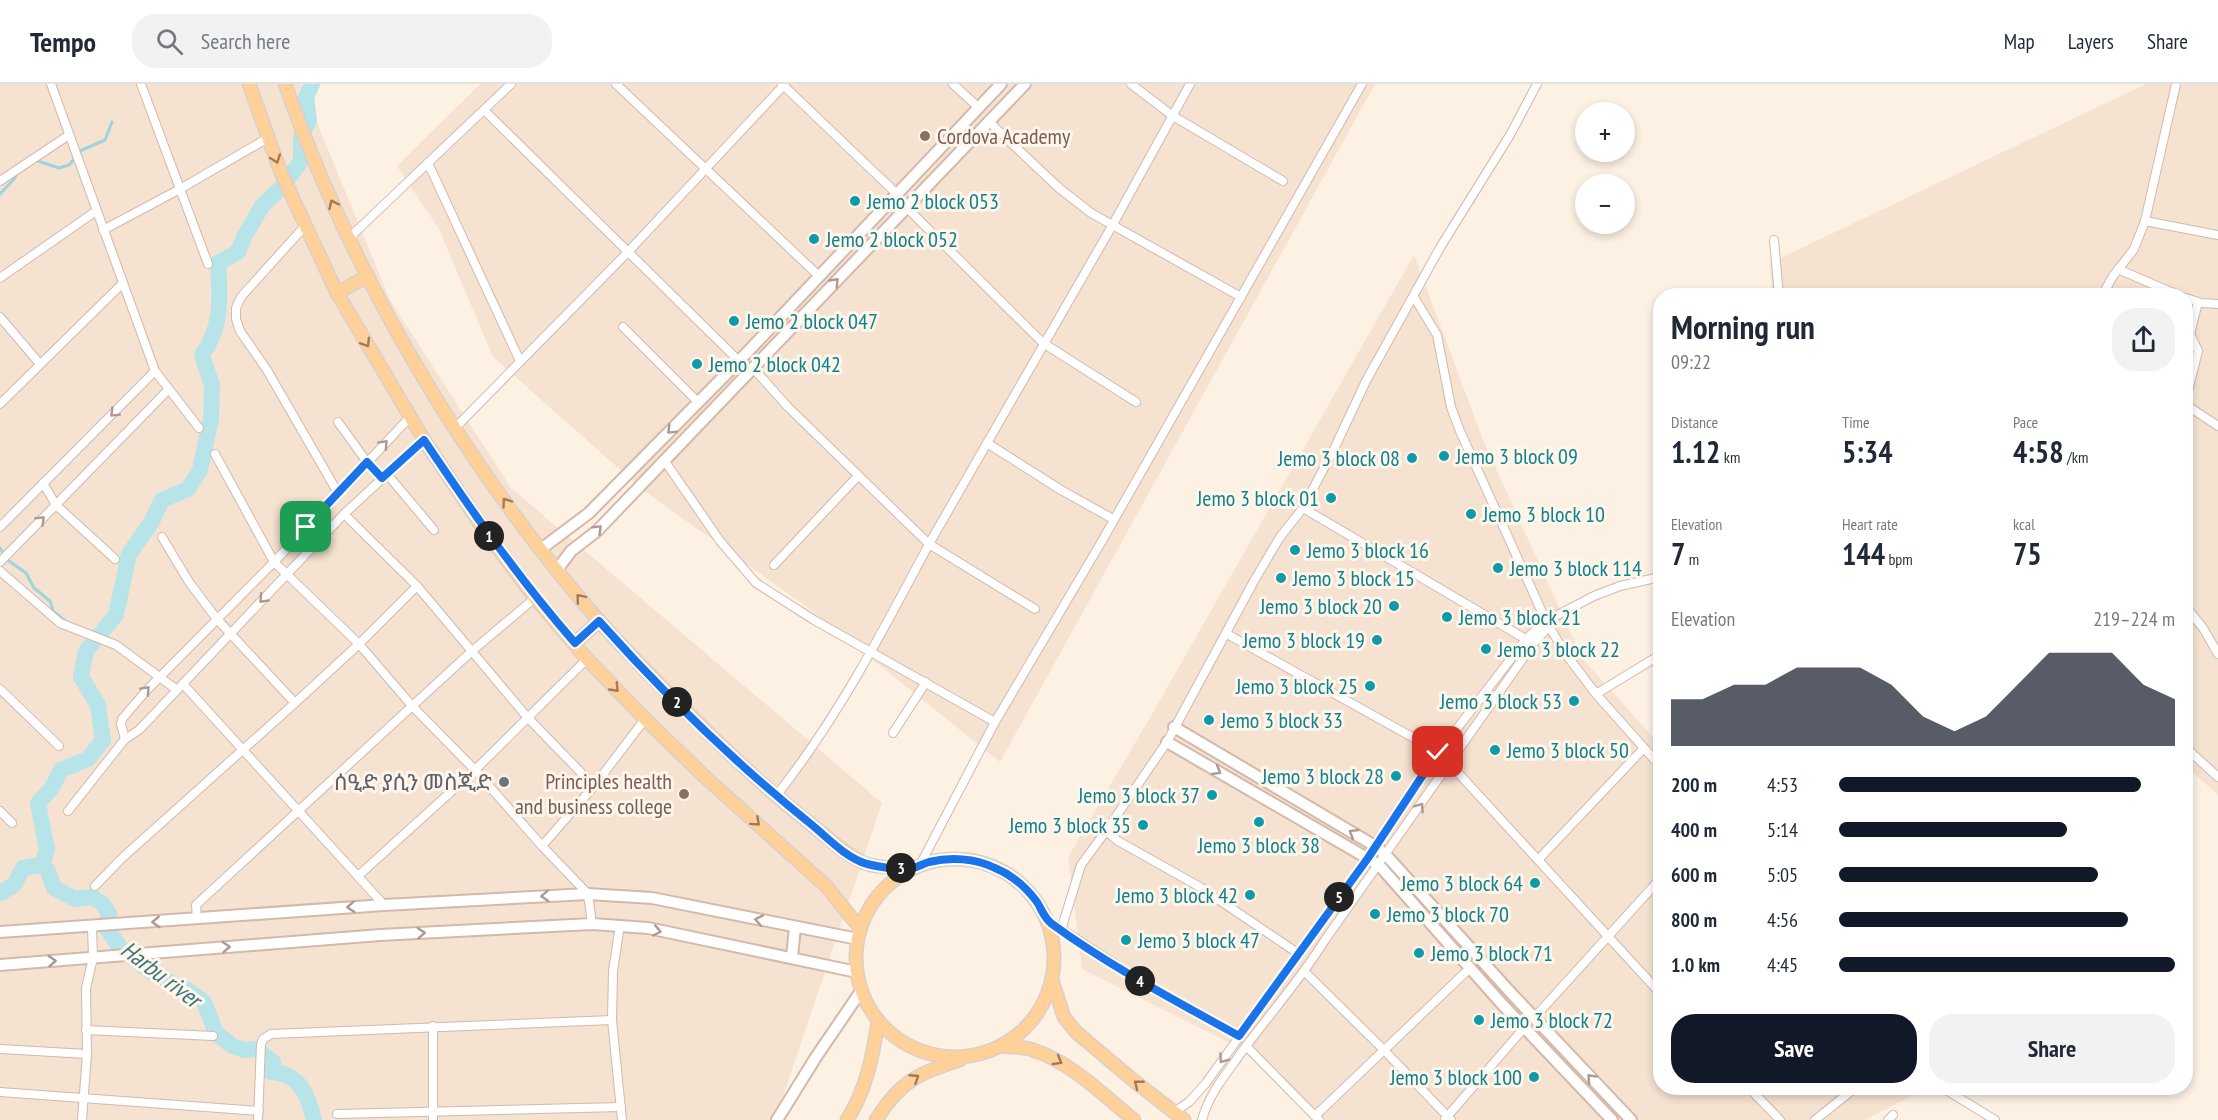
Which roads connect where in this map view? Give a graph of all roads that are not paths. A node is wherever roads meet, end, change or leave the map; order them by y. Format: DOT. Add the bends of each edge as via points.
graph roads {
  1 [pos="51,84"];
  2 [pos="141,84"];
  3 [pos="249,84"];
  4 [pos="285,84"];
  5 [pos="511,84"];
  6 [pos="616,84"];
  7 [pos="784,84"];
  8 [pos="953,84"];
  9 [pos="1001,84"];
  10 [pos="1025,84"];
  11 [pos="1131,84"];
  12 [pos="1190,84"];
  13 [pos="1362,84"];
  14 [pos="1537,84"];
  15 [pos="2176,84"];
  16 [pos="978,107"];
  17 [pos="484,110"];
  18 [pos="1173,116"];
  19 [pos="988,121"];
  20 [pos="69,135"];
  21 [pos="268,138"];
  22 [pos="428,163"];
  23 [pos="705,170"];
  24 [pos="918,170"];
  25 [pos="0,181"];
  26 [pos="931,182"];
  27 [pos="1283,182"];
  28 [pos="180,189"];
  29 [pos="896,194"];
  30 [pos="907,208"];
  31 [pos="96,211"];
  32 [pos="2145,221"];
  33 [pos="306,226"];
  34 [pos="1112,226"];
  35 [pos="103,230"];
  36 [pos="2218,235"];
  37 [pos="349,238"];
  38 [pos="1774,240"];
  39 [pos="627,253"];
  40 [pos="208,264"];
  41 [pos="2118,269"];
  42 [pos="368,276"];
  43 [pos="819,276"];
  44 [pos="0,278"];
  45 [pos="122,284"];
  46 [pos="1778,288"];
  47 [pos="2107,288"];
  48 [pos="2162,288"];
  49 [pos="337,293"];
  50 [pos="1241,297"];
  51 [pos="1414,297"];
  52 [pos="2193,300"];
  53 [pos="2198,302"];
  54 [pos="2218,304"];
  55 [pos="0,317"];
  56 [pos="2193,322"];
  57 [pos="623,327"];
  58 [pos="2193,340"];
  59 [pos="1043,342"];
  60 [pos="520,361"];
  61 [pos="739,361"];
  62 [pos="40,364"];
  63 [pos="753,368"];
  64 [pos="155,371"];
  65 [pos="2193,371"];
  66 [pos="168,390"];
  67 [pos="698,402"];
  68 [pos="1136,402"];
  69 [pos="0,404"];
  70 [pos="2193,410"];
  71 [pos="686,415"];
  72 [pos="410,417"];
  73 [pos="338,422"];
  74 [pos="697,425"];
  75 [pos="2218,426"];
  76 [pos="199,428"];
  77 [pos="454,428"];
  78 [pos="424,440"];
  79 [pos="987,444"];
  80 [pos="215,454"];
  81 [pos="663,460"];
  82 [pos="367,462"];
  83 [pos="385,476"];
  84 [pos="858,476"];
  85 [pos="43,483"];
  86 [pos="338,493"];
  87 [pos="56,505"];
  88 [pos="1303,508"];
  89 [pos="344,514"];
  90 [pos="1113,519"];
  91 [pos="0,527"];
  92 [pos="434,530"];
  93 [pos="162,537"];
  94 [pos="929,544"];
  95 [pos="541,549"];
  96 [pos="115,559"];
  97 [pos="0,562"];
  98 [pos="274,562"];
  99 [pos="774,565"];
  100 [pos="557,570"];
  101 [pos="0,571"];
  102 [pos="285,574"];
  103 [pos="1653,579"];
  104 [pos="417,586"];
  105 [pos="535,598"];
  106 [pos="1035,609"];
  107 [pos="2193,616"];
  108 [pos="216,618"];
  109 [pos="599,621"];
  110 [pos="1550,622"];
  111 [pos="1227,634"];
  112 [pos="230,635"];
  113 [pos="1530,641"];
  114 [pos="575,643"];
  115 [pos="358,644"];
  116 [pos="472,651"];
  117 [pos="872,651"];
  118 [pos="2218,654"];
  119 [pos="587,659"];
  120 [pos="1653,659"];
  121 [pos="160,676"];
  122 [pos="926,682"];
  123 [pos="180,687"];
  124 [pos="0,689"];
  125 [pos="1596,694"];
  126 [pos="295,703"];
  127 [pos="413,707"];
  128 [pos="528,718"];
  129 [pos="645,719"];
  130 [pos="996,722"];
  131 [pos="1174,727"];
  132 [pos="893,733"];
  133 [pos="125,739"];
  134 [pos="1167,741"];
  135 [pos="59,746"];
  136 [pos="243,748"];
  137 [pos="1644,748"];
  138 [pos="1438,752"];
  139 [pos="2193,754"];
  140 [pos="1653,758"];
  141 [pos="1450,764"];
  142 [pos="475,770"];
  143 [pos="2218,777"];
  144 [pos="594,786"];
  145 [pos="776,796"];
  146 [pos="0,811"];
  147 [pos="68,811"];
  148 [pos="299,812"];
  149 [pos="12,823"];
  150 [pos="1106,831"];
  151 [pos="542,846"];
  152 [pos="1375,846"];
  153 [pos="1386,855"];
  154 [pos="1368,858"];
  155 [pos="1538,860"];
  156 [pos="1378,866"];
  157 [pos="915,867"];
  158 [pos="358,876"];
  159 [pos="95,886"];
  160 [pos="1653,887"];
  161 [pos="588,894"];
  162 [pos="384,905"];
  163 [pos="197,919"];
  164 [pos="1046,919"];
  165 [pos="592,924"];
  166 [pos="620,925"];
  167 [pos="92,927"];
  168 [pos="795,927"];
  169 [pos="1061,930"];
  170 [pos="0,932"];
  171 [pos="1314,932"];
  172 [pos="859,933"];
  173 [pos="1609,938"];
  174 [pos="1325,940"];
  175 [pos="1299,954"];
  176 [pos="792,957"];
  177 [pos="93,958"];
  178 [pos="0,965"];
  179 [pos="1470,968"];
  180 [pos="857,972"];
  181 [pos="1305,972"];
  182 [pos="1052,980"];
  183 [pos="1653,985"];
  184 [pos="861,991"];
  185 [pos="1511,993"];
  186 [pos="1501,1003"];
  187 [pos="1260,1008"];
  188 [pos="1269,1016"];
  189 [pos="1534,1018"];
  190 [pos="612,1020"];
  191 [pos="878,1021"];
  192 [pos="432,1026"];
  193 [pos="1524,1028"];
  194 [pos="86,1030"];
  195 [pos="213,1036"];
  196 [pos="1239,1036"];
  197 [pos="1002,1046"];
  198 [pos="1246,1046"];
  199 [pos="0,1049"];
  200 [pos="1384,1050"];
  201 [pos="87,1054"];
  202 [pos="970,1057"];
  203 [pos="0,1092"];
  204 [pos="1756,1095"];
  205 [pos="1846,1095"];
  206 [pos="1954,1095"];
  207 [pos="84,1099"];
  208 [pos="621,1107"];
  209 [pos="259,1111"];
  210 [pos="434,1111"];
  211 [pos="337,1114"];
  212 [pos="1179,1116"];
  213 [pos="1317,1118"];
  214 [pos="1447,1119"];
  215 [pos="1991,1119"];
  216 [pos="82,1120"];
  217 [pos="258,1120"];
  218 [pos="434,1120"];
  219 [pos="622,1120"];
  220 [pos="777,1120"];
  221 [pos="848,1120"];
  222 [pos="876,1120"];
  223 [pos="1134,1120"];
  224 [pos="1202,1120"];
  225 [pos="1612,1120"];
  226 [pos="1631,1120"];
  227 [pos="1780,1120"];
  228 [pos="1815,1120"];
  1 -- 20 [label="street"];
  2 -- 28 [label="street"];
  3 -- 21 [label="main road"];
  37 -- 4 [label="main road, one-way" via="301,131"];
  5 -- 17 [label="street"];
  6 -- 23 [label="street"];
  7 -- 23 [label="street"];
  7 -- 29 [label="street"];
  8 -- 16 [label="street"];
  9 -- 16 [label="street"];
  10 -- 19 [label="street"];
  11 -- 18 [label="street"];
  12 -- 18 [label="street"];
  13 -- 50 [label="street"];
  14 -- 51 [label="street"];
  15 -- 32 [label="street"];
  16 -- 24 [label="street"];
  17 -- 22 [label="street"];
  17 -- 39 [label="street"];
  18 -- 27 [label="street"];
  18 -- 34 [label="street"];
  19 -- 26 [label="street"];
  19 -- 34 [label="street" via="1059,188"];
  20 -- 25 [label="street"];
  20 -- 31 [label="street"];
  21 -- 28 [label="street"];
  21 -- 33 [label="main road, one-way"];
  22 -- 37 [label="street"];
  22 -- 60 [label="street"];
  23 -- 39 [label="street"];
  23 -- 43 [label="street"];
  24 -- 26 [label="street"];
  24 -- 29 [label="street"];
  26 -- 30 [label="street"];
  28 -- 35 [label="street"];
  28 -- 40 [label="street"];
  29 -- 43 [label="street"];
  30 -- 59 [label="street"];
  63 -- 30 [label="street, one-way"];
  31 -- 35 [label="street"];
  31 -- 44 [label="street"];
  32 -- 36 [label="street"];
  32 -- 41 [label="street" via="2134,249"];
  33 -- 49 [label="main road"];
  33 -- 86 [label="street" via="241,297 236,319"];
  34 -- 50 [label="street"];
  34 -- 59 [label="street"];
  35 -- 45 [label="street"];
  37 -- 42 [label="main road"];
  38 -- 46 [label="street"];
  39 -- 60 [label="street"];
  39 -- 61 [label="street"];
  41 -- 47 [label="street"];
  41 -- 48 [label="street"];
  42 -- 49 [label="main road"];
  42 -- 77 [label="main road"];
  43 -- 61 [label="street"];
  45 -- 62 [label="street"];
  45 -- 64 [label="street"];
  49 -- 72 [label="main road, one-way"];
  50 -- 90 [label="street"];
  51 -- 88 [label="street" via="1354,403"];
  51 -- 110 [label="street" via="1437,335 1451,407 1460,431"];
  52 -- 53 [label="street"];
  53 -- 54 [label="street"];
  53 -- 56 [label="street"];
  55 -- 62 [label="street"];
  57 -- 67 [label="street"];
  58 -- 65 [label="street" via="2198,351"];
  59 -- 68 [label="street"];
  59 -- 79 [label="street"];
  60 -- 77 [label="street"];
  61 -- 67 [label="street"];
  62 -- 69 [label="street"];
  63 -- 74 [label="street"];
  63 -- 84 [label="street"];
  64 -- 66 [label="street"];
  64 -- 85 [label="street, one-way"];
  66 -- 76 [label="street"];
  66 -- 87 [label="street"];
  67 -- 71 [label="street"];
  70 -- 75 [label="street"];
  71 -- 74 [label="street"];
  71 -- 95 [label="street, one-way" via="589,513"];
  72 -- 78 [label="main road"];
  82 -- 72 [label="street, one-way"];
  73 -- 82 [label="street"];
  74 -- 81 [label="street"];
  95 -- 77 [label="main road, one-way"];
  78 -- 83 [label="street"];
  78 -- 105 [label="main road"];
  79 -- 90 [label="street"];
  79 -- 94 [label="street"];
  80 -- 98 [label="street"];
  100 -- 81 [label="street, one-way" via="571,551 597,531"];
  81 -- 117 [label="street" via="746,575 813,620"];
  82 -- 83 [label="street"];
  82 -- 86 [label="street"];
  83 -- 89 [label="street"];
  83 -- 92 [label="street"];
  84 -- 94 [label="street"];
  84 -- 99 [label="street"];
  85 -- 87 [label="street"];
  85 -- 91 [label="street"];
  86 -- 98 [label="street"];
  87 -- 96 [label="street"];
  97 -- 87 [label="street, one-way"];
  88 -- 111 [label="street" via="1280,537"];
  88 -- 113 [label="street"];
  89 -- 102 [label="street"];
  89 -- 104 [label="street"];
  90 -- 130 [label="street"];
  93 -- 108 [label="street"];
  94 -- 106 [label="street"];
  94 -- 117 [label="street"];
  95 -- 100 [label="main road"];
  98 -- 102 [label="street"];
  98 -- 108 [label="street"];
  109 -- 100 [label="main road, one-way"];
  101 -- 121 [label="street" via="60,623 117,645"];
  102 -- 112 [label="street, one-way"];
  102 -- 115 [label="street"];
  103 -- 110 [label="street" via="1607,590"];
  104 -- 115 [label="street"];
  104 -- 116 [label="street"];
  105 -- 114 [label="main road"];
  105 -- 116 [label="street"];
  107 -- 118 [label="street"];
  108 -- 112 [label="street"];
  108 -- 121 [label="street"];
  109 -- 114 [label="main road"];
  109 -- 145 [label="main road"];
  110 -- 113 [label="street"];
  110 -- 125 [label="street" via="1565,653"];
  111 -- 131 [label="street"];
  111 -- 138 [label="street"];
  112 -- 123 [label="street"];
  112 -- 126 [label="street"];
  113 -- 138 [label="street"];
  113 -- 141 [label="street"];
  114 -- 119 [label="main road"];
  115 -- 126 [label="street"];
  115 -- 127 [label="street"];
  116 -- 127 [label="street"];
  116 -- 128 [label="street"];
  117 -- 122 [label="street"];
  117 -- 145 [label="street"];
  119 -- 128 [label="street"];
  119 -- 129 [label="main road, one-way"];
  120 -- 125 [label="street"];
  121 -- 123 [label="street"];
  133 -- 121 [label="street, one-way" via="122,719"];
  122 -- 130 [label="street"];
  122 -- 132 [label="street"];
  123 -- 133 [label="street" via="134,735"];
  123 -- 136 [label="street"];
  124 -- 135 [label="street"];
  125 -- 137 [label="street"];
  126 -- 136 [label="street"];
  127 -- 142 [label="street"];
  127 -- 148 [label="street"];
  128 -- 142 [label="street"];
  128 -- 144 [label="street"];
  129 -- 144 [label="street"];
  129 -- 172 [label="main road, one-way" via="826,886"];
  130 -- 157 [label="street"];
  131 -- 134 [label="street"];
  152 -- 131 [label="street, one-way"];
  133 -- 147 [label="street"];
  134 -- 150 [label="street"];
  134 -- 154 [label="street, one-way"];
  136 -- 148 [label="street"];
  136 -- 159 [label="street"];
  137 -- 140 [label="street"];
  137 -- 155 [label="street"];
  138 -- 141 [label="street"];
  138 -- 152 [label="street"];
  139 -- 143 [label="street"];
  153 -- 141 [label="street, one-way"];
  141 -- 155 [label="street"];
  142 -- 151 [label="street"];
  142 -- 158 [label="street"];
  144 -- 151 [label="street"];
  145 -- 157 [label="main road" via="845,853 866,864"];
  146 -- 149 [label="street"];
  148 -- 158 [label="street"];
  148 -- 163 [label="street" via="196,905"];
  150 -- 169 [label="street" via="1081,865"];
  150 -- 175 [label="street" via="1200,887"];
  151 -- 161 [label="street"];
  152 -- 153 [label="street"];
  152 -- 154 [label="street"];
  153 -- 156 [label="street"];
  153 -- 185 [label="street"];
  154 -- 156 [label="street"];
  154 -- 171 [label="street"];
  155 -- 173 [label="street"];
  156 -- 174 [label="street"];
  156 -- 179 [label="street"];
  157 -- 164 [label="main road" via="957,859 994,867 1025,888"];
  157 -- 172 [label="main road" via="888,884 871,904"];
  158 -- 162 [label="street"];
  160 -- 173 [label="street"];
  161 -- 162 [label="street, one-way"];
  161 -- 165 [label="street"];
  168 -- 161 [label="street, one-way" via="652,898"];
  162 -- 163 [label="street, one-way"];
  163 -- 167 [label="street, one-way"];
  164 -- 169 [label="street"];
  164 -- 182 [label="main road" via="1053,949"];
  165 -- 166 [label="street"];
  177 -- 165 [label="street, one-way" via="380,935"];
  166 -- 176 [label="street, one-way"];
  166 -- 190 [label="street" via="613,971"];
  167 -- 170 [label="street"];
  167 -- 177 [label="street"];
  168 -- 172 [label="street"];
  168 -- 176 [label="street"];
  169 -- 196 [label="street" via="1151,988"];
  171 -- 174 [label="street"];
  171 -- 175 [label="street"];
  172 -- 180 [label="main road"];
  173 -- 183 [label="street"];
  173 -- 189 [label="street"];
  174 -- 181 [label="street"];
  175 -- 187 [label="street"];
  176 -- 180 [label="street"];
  178 -- 177 [label="street, one-way"];
  177 -- 194 [label="street" via="86,988"];
  179 -- 186 [label="street"];
  179 -- 200 [label="street"];
  180 -- 184 [label="main road"];
  181 -- 188 [label="street"];
  181 -- 200 [label="street"];
  182 -- 197 [label="main road" via="1029,1025"];
  212 -- 182 [label="main road, one-way" via="1068,1024"];
  184 -- 191 [label="main road"];
  184 -- 220 [label="street"];
  185 -- 186 [label="street"];
  185 -- 189 [label="street"];
  186 -- 193 [label="street"];
  187 -- 188 [label="street"];
  187 -- 196 [label="street"];
  188 -- 198 [label="street"];
  226 -- 189 [label="street, one-way"];
  190 -- 192 [label="street"];
  190 -- 208 [label="street"];
  191 -- 202 [label="main road" via="904,1044 936,1056"];
  191 -- 221 [label="main road" via="871,1064"];
  192 -- 209 [label="street" via="271,1034 261,1044"];
  192 -- 210 [label="street"];
  193 -- 214 [label="street"];
  193 -- 225 [label="street"];
  194 -- 195 [label="street"];
  194 -- 201 [label="street"];
  196 -- 212 [label="street, one-way"];
  197 -- 202 [label="main road"];
  197 -- 223 [label="main road, one-way" via="1028,1048 1050,1056"];
  198 -- 213 [label="street"];
  198 -- 224 [label="street" via="1207,1103"];
  199 -- 201 [label="street"];
  200 -- 213 [label="street"];
  200 -- 214 [label="street"];
  201 -- 207 [label="street"];
  222 -- 202 [label="main road, one-way" via="901,1088 920,1073"];
  203 -- 207 [label="street"];
  204 -- 227 [label="street"];
  205 -- 228 [label="street"];
  206 -- 215 [label="street"];
  207 -- 209 [label="street"];
  207 -- 216 [label="street"];
  208 -- 210 [label="street"];
  208 -- 219 [label="street"];
  209 -- 217 [label="street"];
  210 -- 211 [label="street"];
  210 -- 218 [label="street"];
}
